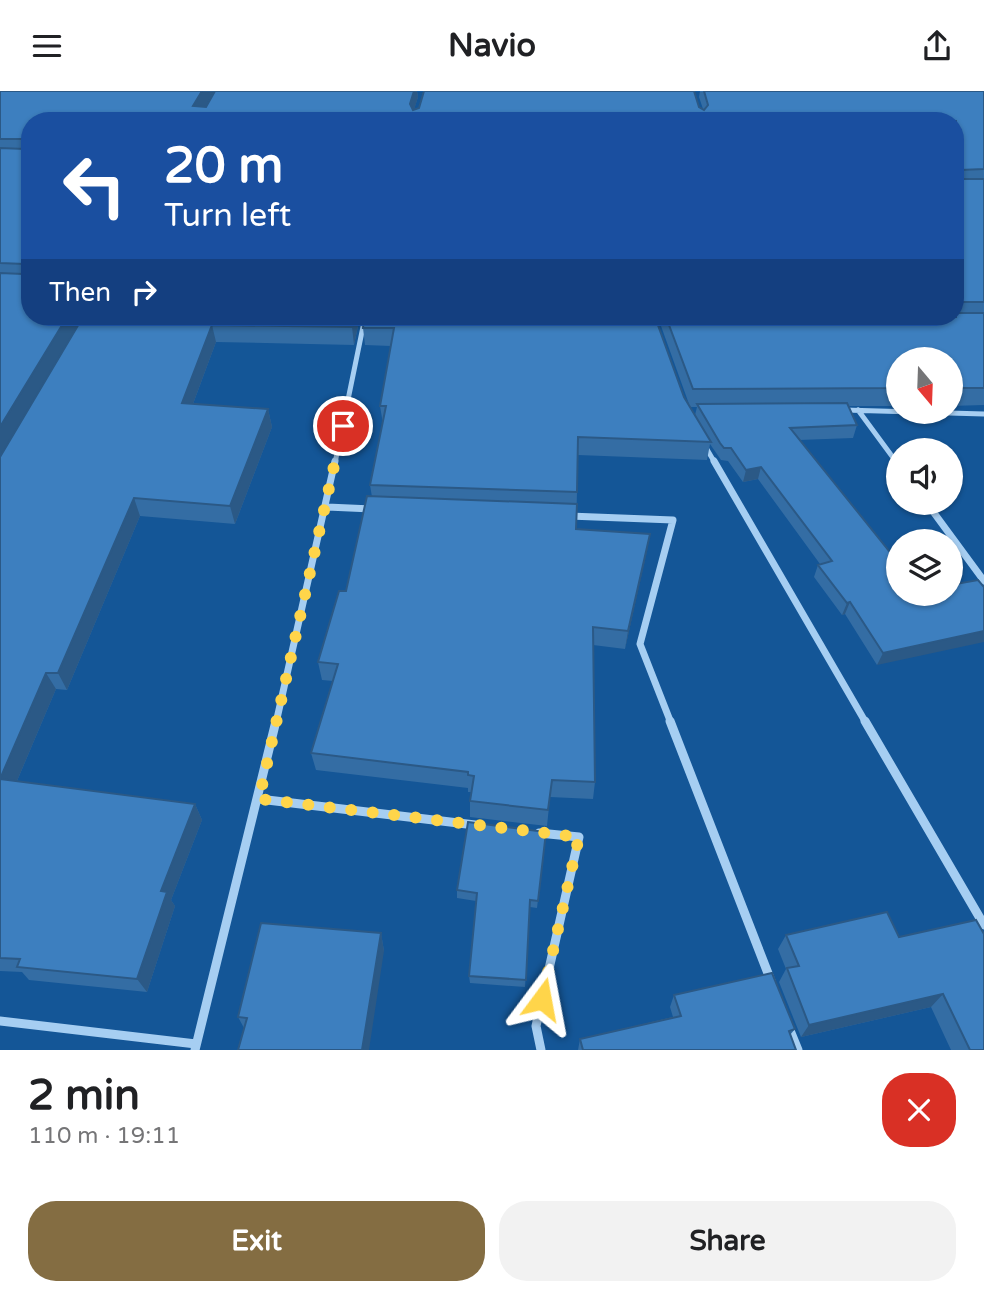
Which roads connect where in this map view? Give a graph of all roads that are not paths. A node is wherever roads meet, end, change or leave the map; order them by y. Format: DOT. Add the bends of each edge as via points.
graph roads {
  1 [pos="363,326"];
  2 [pos="858,410"];
  3 [pos="832,411"];
  4 [pos="984,414"];
  5 [pos="699,436"];
  6 [pos="886,448"];
  7 [pos="327,507"];
  8 [pos="382,509"];
  9 [pos="936,515"];
  10 [pos="562,516"];
  11 [pos="984,581"];
  12 [pos="259,799"];
  13 [pos="486,826"];
  14 [pos="526,831"];
  15 [pos="984,925"];
  16 [pos="773,987"];
  17 [pos="0,1021"];
  18 [pos="788,1025"];
  19 [pos="195,1047"];
  20 [pos="541,1050"];
  21 [pos="798,1050"];
  1 -- 7 [label="street"];
  2 -- 3 [label="street"];
  2 -- 4 [label="street"];
  2 -- 6 [label="street"];
  5 -- 15 [label="street"];
  7 -- 8 [label="street"];
  7 -- 12 [label="street"];
  9 -- 11 [label="street"];
  10 -- 16 [label="street" via="673,520 640,644"];
  12 -- 13 [label="street"];
  12 -- 19 [label="street"];
  14 -- 20 [label="street" via="579,837 536,1026"];
  17 -- 19 [label="street"];
  18 -- 21 [label="street"];
}
